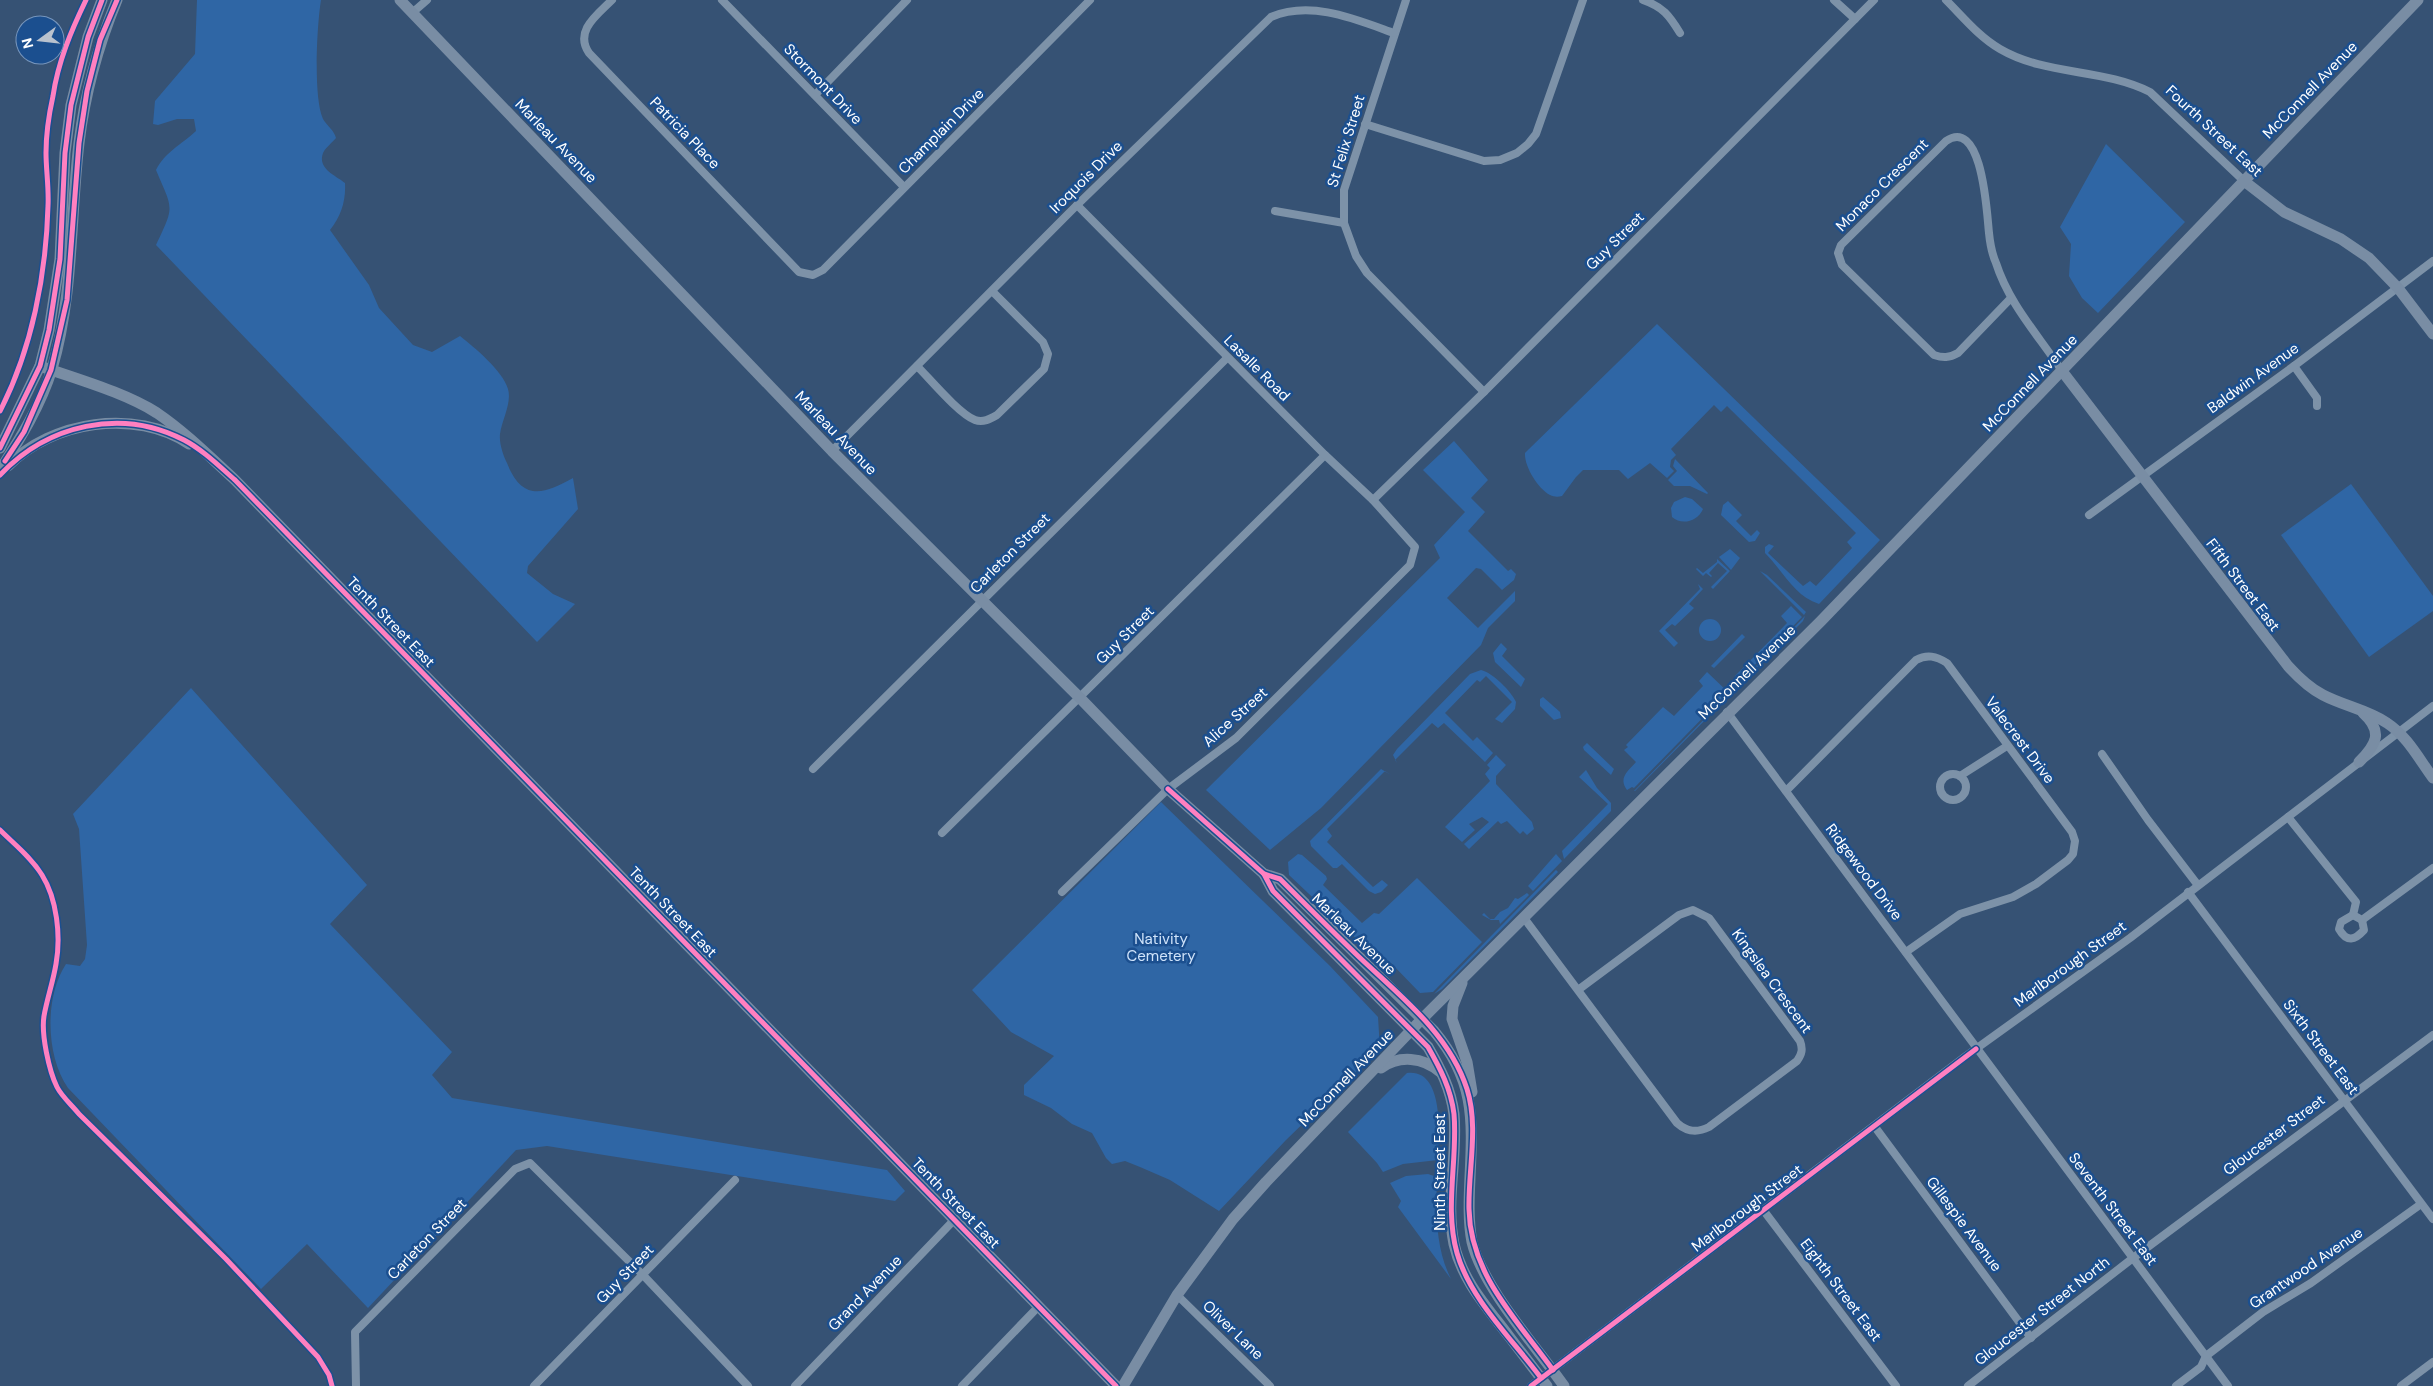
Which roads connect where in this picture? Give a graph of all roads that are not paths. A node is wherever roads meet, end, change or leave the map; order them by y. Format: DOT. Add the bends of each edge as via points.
graph roads {
  1 [pos="102,0"];
  2 [pos="117,0"];
  3 [pos="400,0"];
  4 [pos="427,0"];
  5 [pos="612,0"];
  6 [pos="722,0"];
  7 [pos="1090,0"];
  8 [pos="1406,0"];
  9 [pos="1583,0"];
  10 [pos="1643,0"];
  11 [pos="1834,0"];
  12 [pos="1874,0"];
  13 [pos="1946,0"];
  14 [pos="2418,0"];
  15 [pos="905,1"];
  16 [pos="412,13"];
  17 [pos="1855,20"];
  18 [pos="1394,33"];
  19 [pos="1680,33"];
  20 [pos="815,95"];
  21 [pos="1365,124"];
  22 [pos="2244,181"];
  23 [pos="904,187"];
  24 [pos="1077,205"];
  25 [pos="1275,212"];
  26 [pos="1344,223"];
  27 [pos="2433,261"];
  28 [pos="809,275"];
  29 [pos="2398,288"];
  30 [pos="992,291"];
  31 [pos="2010,298"];
  32 [pos="2433,334"];
  33 [pos="1227,358"];
  34 [pos="40,366"];
  35 [pos="917,366"];
  36 [pos="2294,366"];
  37 [pos="52,370"];
  38 [pos="2062,371"];
  39 [pos="1484,392"];
  40 [pos="2317,406"];
  41 [pos="0,448"];
  42 [pos="832,451"];
  43 [pos="1325,455"];
  44 [pos="211,458"];
  45 [pos="0,470"];
  46 [pos="0,475"];
  47 [pos="2141,476"];
  48 [pos="1373,500"];
  49 [pos="2089,515"];
  50 [pos="1414,551"];
  51 [pos="982,600"];
  52 [pos="1080,698"];
  53 [pos="2433,706"];
  54 [pos="2362,711"];
  55 [pos="1727,712"];
  56 [pos="2399,732"];
  57 [pos="2007,746"];
  58 [pos="2102,754"];
  59 [pos="2359,762"];
  60 [pos="813,769"];
  61 [pos="1960,776"];
  62 [pos="2433,778"];
  63 [pos="1168,788"];
  64 [pos="1786,791"];
  65 [pos="2288,817"];
  66 [pos="942,833"];
  67 [pos="2433,868"];
  68 [pos="1264,874"];
  69 [pos="2197,884"];
  70 [pos="1062,892"];
  71 [pos="2188,892"];
  72 [pos="2353,915"];
  73 [pos="1524,918"];
  74 [pos="2362,920"];
  75 [pos="1906,952"];
  76 [pos="1462,981"];
  77 [pos="1578,990"];
  78 [pos="1422,1019"];
  79 [pos="1411,1031"];
  80 [pos="2433,1035"];
  81 [pos="1976,1049"];
  82 [pos="1443,1074"];
  83 [pos="1367,1078"];
  84 [pos="2344,1100"];
  85 [pos="1472,1119"];
  86 [pos="1875,1127"];
  87 [pos="735,1180"];
  88 [pos="2422,1204"];
  89 [pos="1764,1211"];
  90 [pos="955,1219"];
  91 [pos="2433,1219"];
  92 [pos="2133,1258"];
  93 [pos="643,1276"];
  94 [pos="1177,1295"];
  95 [pos="1038,1307"];
  96 [pos="2031,1338"];
  97 [pos="2206,1356"];
  98 [pos="2433,1362"];
  99 [pos="1553,1370"];
  100 [pos="1544,1382"];
  101 [pos="356,1386"];
  102 [pos="534,1386"];
  103 [pos="748,1386"];
  104 [pos="795,1386"];
  105 [pos="962,1386"];
  106 [pos="1116,1386"];
  107 [pos="1123,1386"];
  108 [pos="1270,1386"];
  109 [pos="1530,1386"];
  110 [pos="1564,1386"];
  111 [pos="1896,1386"];
  112 [pos="1968,1386"];
  113 [pos="2176,1386"];
  114 [pos="2228,1386"];
  115 [pos="2401,1386"];
  1 -- 34 [label="main road" via="88,37 71,105 65,152 60,259"];
  2 -- 37 [label="main road" via="100,40 87,91 79,143 67,300"];
  3 -- 16 [label="main road, Marleau Avenue"];
  4 -- 16 [label="street"];
  5 -- 28 [label="street, Patricia Place" via="585,31 587,51 800,272"];
  6 -- 20 [label="street, Stormont Drive"];
  7 -- 23 [label="street, Champlain Drive"];
  8 -- 18 [label="street, St Felix Street"];
  9 -- 21 [label="street" via="1540,125 1528,144 1517,153 1484,162"];
  10 -- 19 [label="street" via="1668,12"];
  11 -- 17 [label="street"];
  12 -- 17 [label="street, Guy Street"];
  13 -- 22 [label="street, Fourth Street East" via="1986,40 2011,55 2047,67 2131,83 2150,92"];
  14 -- 22 [label="main road, McConnell Avenue"];
  15 -- 20 [label="street"];
  16 -- 42 [label="main road, Marleau Avenue"];
  17 -- 39 [label="street, Guy Street"];
  18 -- 21 [label="street, St Felix Street"];
  18 -- 24 [label="street, Iroquois Drive" via="1307,6 1272,16"];
  20 -- 23 [label="street, Stormont Drive"];
  21 -- 26 [label="street, St Felix Street" via="1344,190"];
  22 -- 29 [label="main road, Fourth Street East" via="2284,212 2352,245"];
  22 -- 38 [label="main road, McConnell Avenue"];
  23 -- 28 [label="street, Champlain Drive" via="823,270"];
  24 -- 30 [label="street, Iroquois Drive"];
  24 -- 33 [label="street, Lasalle Road"];
  25 -- 26 [label="street"];
  26 -- 39 [label="street, St Felix Street" via="1356,256 1367,273"];
  27 -- 29 [label="street, Baldwin Avenue"];
  29 -- 32 [label="main road, Fourth Street East"];
  29 -- 36 [label="street, Baldwin Avenue"];
  30 -- 35 [label="street, Iroquois Drive"];
  30 -- 35 [label="street" via="1043,342 1048,354 1044,369 997,415 981,421 966,415"];
  31 -- 31 [label="street, Monaco Crescent" via="1991,245 1981,172 1963,138 1946,141 1841,245 1838,253 1842,265 1934,355 1940,357 1958,353"];
  31 -- 38 [label="street, Monaco Crescent"];
  33 -- 43 [label="street, Lasalle Road"];
  33 -- 51 [label="street, Carleton Street"];
  34 -- 37 [label="main road, Tenth Street East"];
  34 -- 41 [label="main road"];
  35 -- 42 [label="street, Iroquois Drive"];
  36 -- 40 [label="street" via="2317,398"];
  36 -- 47 [label="street, Baldwin Avenue"];
  37 -- 44 [label="main road, Tenth Street East" via="154,412 179,428"];
  37 -- 45 [label="main road" via="24,432"];
  38 -- 47 [label="main road, Fifth Street East"];
  38 -- 55 [label="main road, McConnell Avenue" via="1821,621"];
  39 -- 48 [label="street, Guy Street"];
  42 -- 51 [label="main road, Marleau Avenue"];
  43 -- 48 [label="street, Lasalle Road"];
  43 -- 52 [label="street, Guy Street"];
  44 -- 46 [label="main road" via="184,440 155,429 126,423 97,425 49,437 17,456"];
  44 -- 90 [label="main road, Tenth Street East"];
  47 -- 49 [label="street, Baldwin Avenue"];
  47 -- 54 [label="main road, Fifth Street East" via="2288,666 2323,695"];
  48 -- 50 [label="street, Lasalle Road" via="1415,548"];
  50 -- 63 [label="street, Alice Street" via="1410,565 1236,738"];
  51 -- 52 [label="main road, Marleau Avenue"];
  51 -- 60 [label="street, Carleton Street"];
  52 -- 63 [label="main road, Marleau Avenue"];
  52 -- 66 [label="street, Guy Street"];
  53 -- 56 [label="street, Marlborough Street"];
  54 -- 56 [label="main road, Fifth Street East"];
  54 -- 59 [label="main road" via="2372,724 2376,740"];
  55 -- 64 [label="street, Ridgewood Drive"];
  55 -- 73 [label="main road, McConnell Avenue"];
  56 -- 59 [label="street, Marlborough Street"];
  56 -- 62 [label="main road, Fifth Street East"];
  57 -- 61 [label="street"];
  57 -- 64 [label="street, Valecrest Drive" via="1946,663 1936,657 1921,657"];
  57 -- 75 [label="street, Valecrest Drive" via="2072,832 2075,841 2073,854 2024,892 1960,914"];
  58 -- 69 [label="street"];
  59 -- 65 [label="street, Marlborough Street"];
  63 -- 68 [label="main road, Marleau Avenue"];
  63 -- 70 [label="street, Alice Street"];
  64 -- 75 [label="street, Ridgewood Drive"];
  65 -- 69 [label="street, Marlborough Street"];
  65 -- 72 [label="street" via="2356,902"];
  67 -- 74 [label="street"];
  68 -- 78 [label="main road, Marleau Avenue" via="1280,879"];
  68 -- 79 [label="main road, Marleau Avenue" via="1287,907"];
  69 -- 71 [label="street, Marlborough Street"];
  71 -- 81 [label="street, Marlborough Street"];
  71 -- 84 [label="street, Sixth Street East"];
  72 -- 74 [label="street"];
  72 -- 74 [label="street" via="2341,922 2339,929 2344,937 2356,938 2364,930"];
  73 -- 76 [label="main road, McConnell Avenue"];
  73 -- 77 [label="street, Kingslea Crescent"];
  75 -- 81 [label="street, Ridgewood Drive"];
  76 -- 78 [label="main road, McConnell Avenue"];
  76 -- 85 [label="main road" via="1452,1019 1471,1076"];
  77 -- 77 [label="street, Kingslea Crescent" via="1677,1123 1691,1131 1709,1127 1802,1055 1800,1041 1704,913 1693,910 1679,915"];
  78 -- 79 [label="main road, McConnell Avenue"];
  78 -- 85 [label="main road, Ninth Street East" via="1444,1043 1462,1076"];
  79 -- 82 [label="main road, Ninth Street East" via="1428,1047"];
  79 -- 83 [label="main road, McConnell Avenue"];
  80 -- 84 [label="street, Gloucester Street"];
  81 -- 86 [label="street, Marlborough Street"];
  81 -- 92 [label="street, Seventh Street East"];
  82 -- 83 [label="main road" via="1423,1062 1405,1060 1387,1064"];
  82 -- 100 [label="main road, Ninth Street East" via="1454,1114 1451,1214 1459,1262 1474,1291"];
  83 -- 94 [label="main road, McConnell Avenue" via="1233,1219"];
  84 -- 88 [label="street, Sixth Street East"];
  84 -- 92 [label="street, Gloucester Street"];
  85 -- 99 [label="main road, Ninth Street East" via="1469,1209 1477,1260 1496,1292"];
  86 -- 89 [label="street, Marlborough Street"];
  86 -- 96 [label="street, Gillespie Avenue"];
  87 -- 93 [label="street, Guy Street"];
  88 -- 91 [label="street, Sixth Street East"];
  88 -- 97 [label="street, Grantwood Avenue" via="2311,1283 2263,1312"];
  89 -- 99 [label="street, Marlborough Street"];
  89 -- 111 [label="street, Eighth Street East"];
  90 -- 95 [label="main road, Tenth Street East"];
  90 -- 104 [label="street, Grand Avenue"];
  92 -- 96 [label="street, Gloucester Street North"];
  92 -- 97 [label="street, Seventh Street East"];
  93 -- 101 [label="street, Carleton Street" via="530,1164 515,1169 355,1332"];
  93 -- 102 [label="street, Guy Street"];
  93 -- 103 [label="street"];
  94 -- 107 [label="main road, McConnell Avenue"];
  94 -- 108 [label="street, Oliver Lane"];
  95 -- 105 [label="street"];
  95 -- 106 [label="main road, Tenth Street East"];
  96 -- 112 [label="street, Gloucester Street North"];
  97 -- 113 [label="street, Grantwood Avenue" via="2202,1367"];
  97 -- 114 [label="street, Seventh Street East"];
  98 -- 115 [label="street"];
  99 -- 100 [label="street, Marlborough Street"];
  99 -- 110 [label="main road, Ninth Street East"];
  100 -- 109 [label="street, Marlborough Street"];
}
